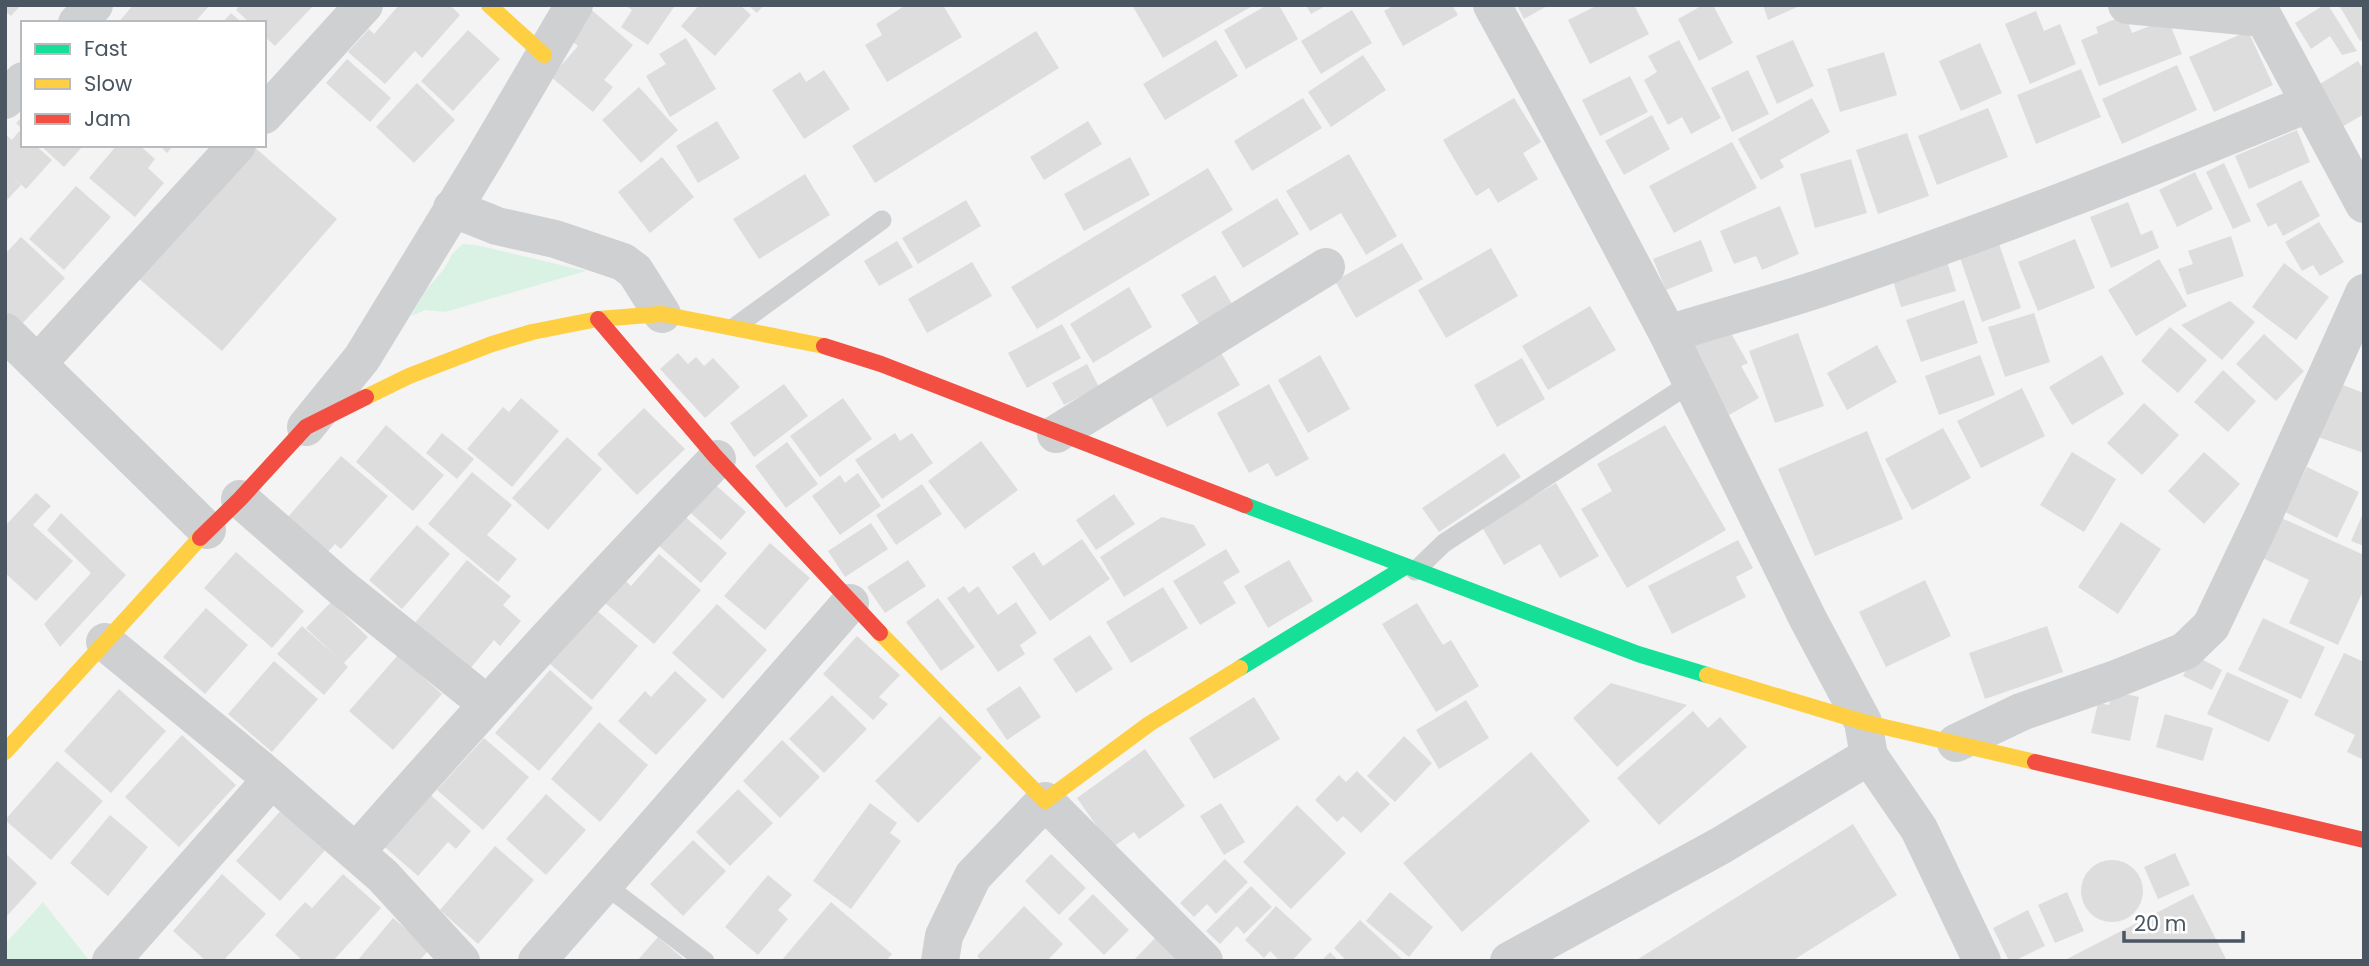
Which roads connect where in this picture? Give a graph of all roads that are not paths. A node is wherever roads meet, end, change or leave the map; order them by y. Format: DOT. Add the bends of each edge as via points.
graph roads {
  1 [pos="94,5"];
  2 [pos="364,5"];
  3 [pos="489,5"];
  4 [pos="574,5"];
  5 [pos="1492,5"];
  6 [pos="2127,5"];
  7 [pos="2261,12"];
  8 [pos="79,21"];
  9 [pos="544,55"];
  10 [pos="21,83"];
  11 [pos="5,100"];
  12 [pos="2309,103"];
  13 [pos="266,113"];
  14 [pos="235,147"];
  15 [pos="2364,204"];
  16 [pos="452,208"];
  17 [pos="882,220"];
  18 [pos="1326,267"];
  19 [pos="2364,293"];
  20 [pos="662,314"];
  21 [pos="598,319"];
  22 [pos="735,327"];
  23 [pos="5,332"];
  24 [pos="1668,334"];
  25 [pos="362,358"];
  26 [pos="38,363"];
  27 [pos="409,376"];
  28 [pos="1691,383"];
  29 [pos="306,427"];
  30 [pos="1056,434"];
  31 [pos="717,458"];
  32 [pos="240,499"];
  33 [pos="208,530"];
  34 [pos="1410,569"];
  35 [pos="850,603"];
  36 [pos="105,642"];
  37 [pos="487,704"];
  38 [pos="1866,739"];
  39 [pos="1956,743"];
  40 [pos="5,752"];
  41 [pos="271,780"];
  42 [pos="1045,801"];
  43 [pos="2364,840"];
  44 [pos="356,852"];
  45 [pos="604,884"];
  46 [pos="133,953"];
  47 [pos="461,961"];
  48 [pos="537,961"];
  49 [pos="705,961"];
  50 [pos="940,961"];
  51 [pos="1204,961"];
  52 [pos="1509,961"];
  53 [pos="1982,961"];
  1 -- 8 [label="street"];
  2 -- 13 [label="street"];
  3 -- 9 [label="street"];
  4 -- 9 [label="street"];
  5 -- 24 [label="street"];
  6 -- 7 [label="street"];
  7 -- 12 [label="street"];
  9 -- 16 [label="street"];
  10 -- 11 [label="street"];
  12 -- 15 [label="street"];
  12 -- 24 [label="street" via="1955,242"];
  14 -- 26 [label="street"];
  16 -- 20 [label="street" via="497,226 623,262 635,271"];
  16 -- 25 [label="street"];
  17 -- 22 [label="lane"];
  18 -- 30 [label="street"];
  19 -- 39 [label="street" via="2211,626 2185,651 2021,712"];
  20 -- 21 [label="street"];
  20 -- 22 [label="street"];
  21 -- 27 [label="street" via="492,344"];
  21 -- 31 [label="street"];
  22 -- 30 [label="street" via="815,343 881,364"];
  23 -- 26 [label="street"];
  24 -- 28 [label="street"];
  25 -- 27 [label="street" via="366,371 376,380"];
  25 -- 29 [label="street"];
  26 -- 33 [label="street"];
  27 -- 29 [label="street"];
  28 -- 34 [label="lane"];
  28 -- 38 [label="street"];
  29 -- 32 [label="street"];
  30 -- 34 [label="street"];
  31 -- 35 [label="street"];
  31 -- 37 [label="street"];
  32 -- 33 [label="street"];
  32 -- 37 [label="street"];
  33 -- 36 [label="street"];
  34 -- 38 [label="street"];
  34 -- 42 [label="street" via="1149,724"];
  35 -- 42 [label="street"];
  35 -- 45 [label="street"];
  36 -- 40 [label="street"];
  36 -- 41 [label="street"];
  37 -- 44 [label="street"];
  38 -- 39 [label="street"];
  38 -- 52 [label="street" via="1720,846"];
  38 -- 53 [label="street" via="1919,829"];
  39 -- 43 [label="street"];
  41 -- 44 [label="street"];
  41 -- 46 [label="street"];
  42 -- 50 [label="street" via="973,876 944,936"];
  42 -- 51 [label="street"];
  44 -- 47 [label="street"];
  45 -- 48 [label="street"];
  45 -- 49 [label="lane"];
}
